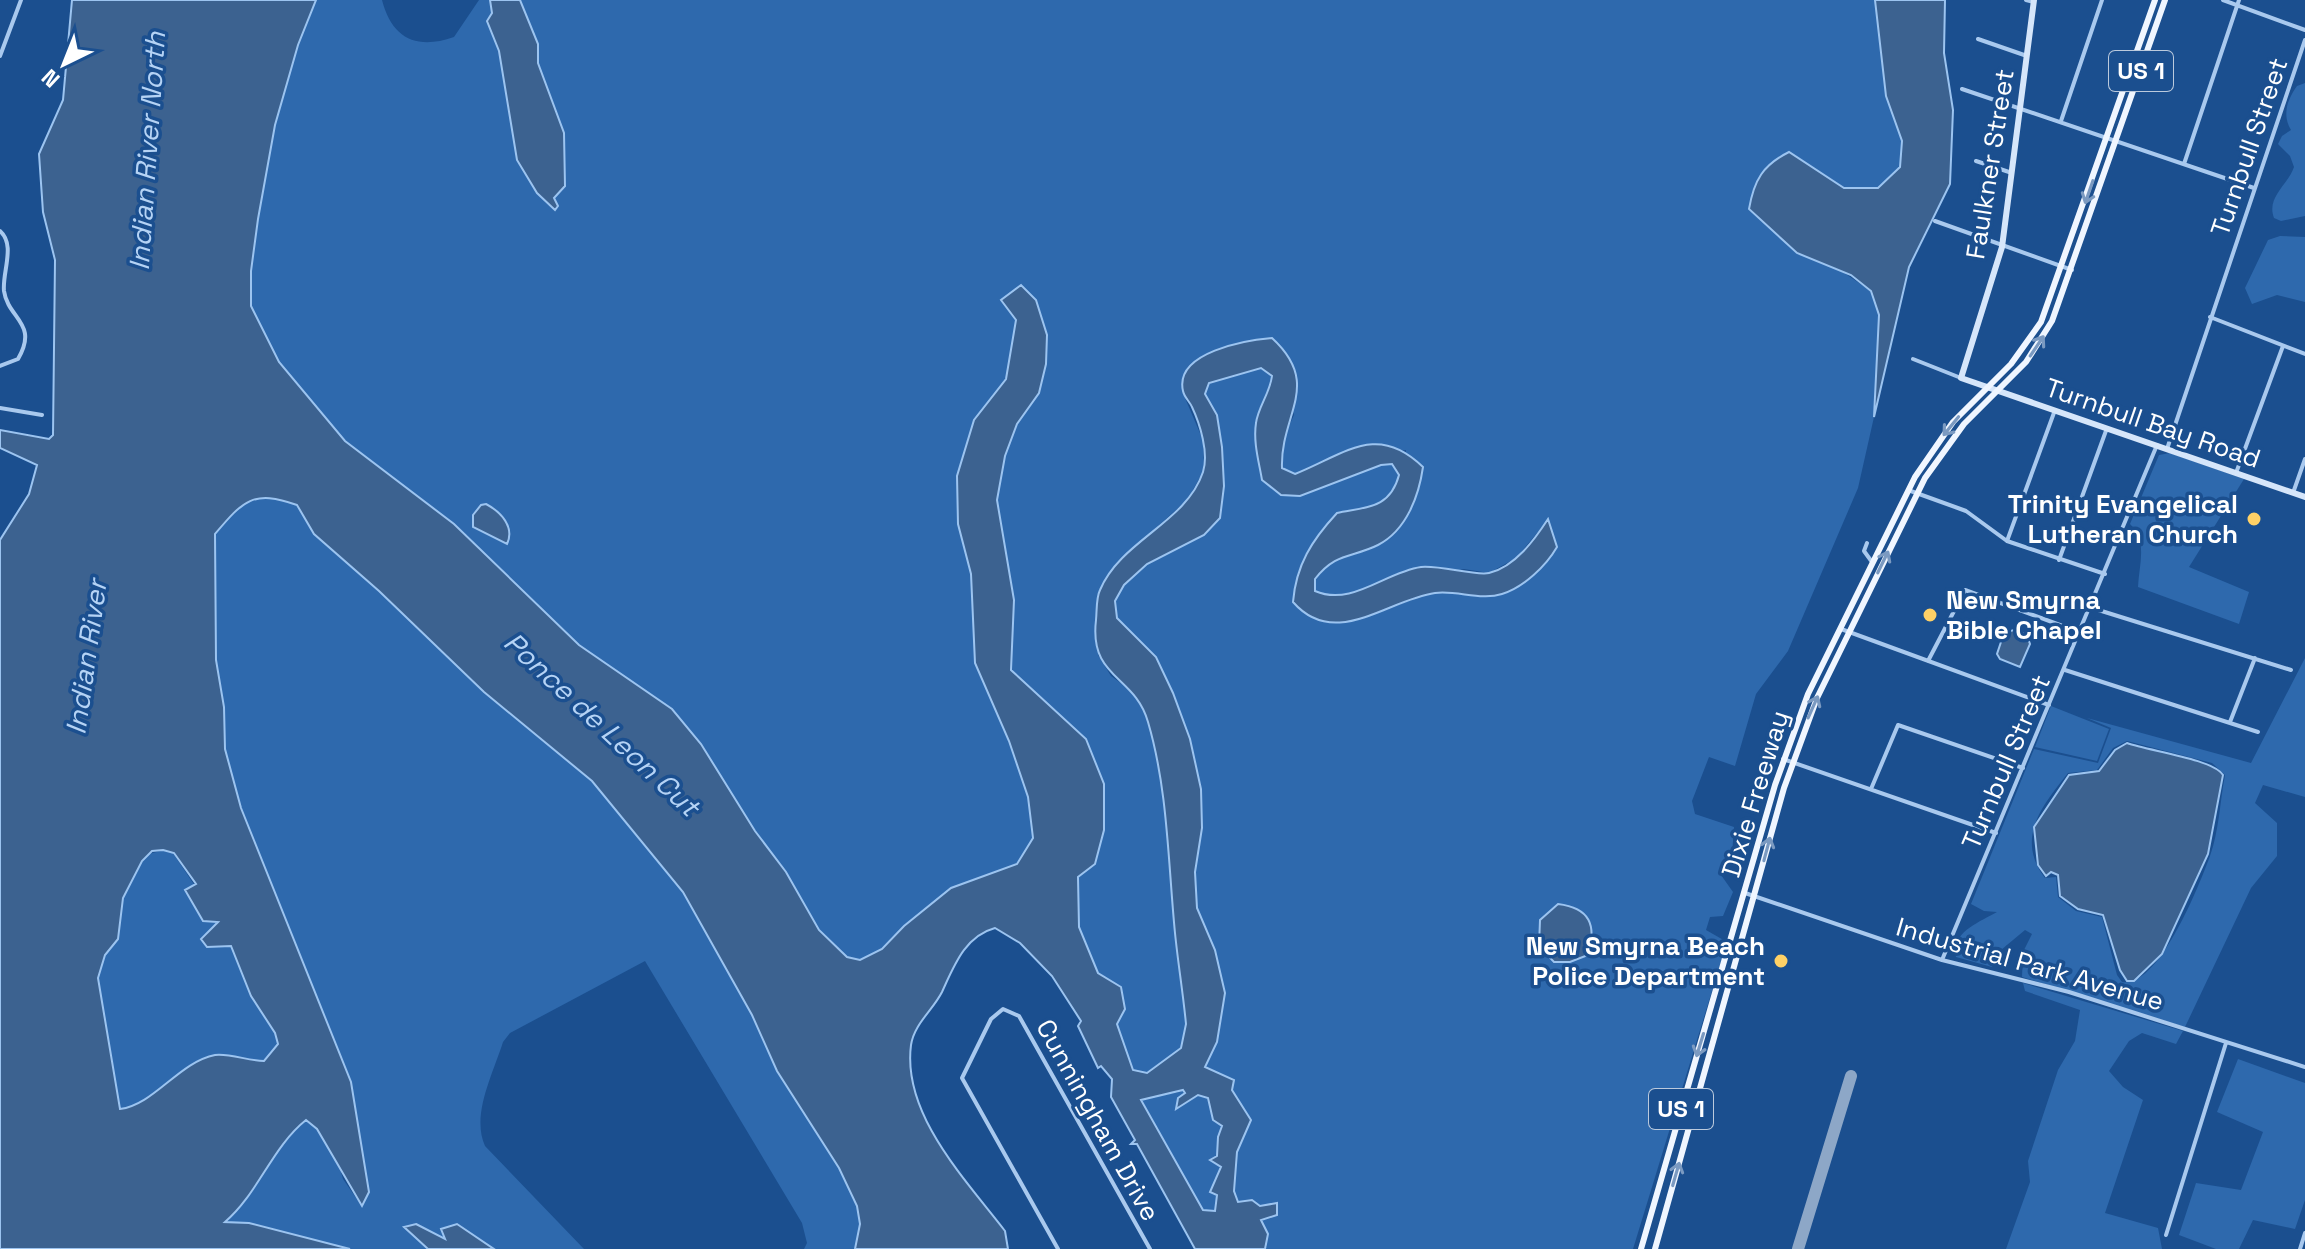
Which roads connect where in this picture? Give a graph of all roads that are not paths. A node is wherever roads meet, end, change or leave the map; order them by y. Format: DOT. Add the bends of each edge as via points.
graph roads {
  1 [pos="21,0"];
  2 [pos="2102,0"];
  3 [pos="2155,0"];
  4 [pos="2165,0"];
  5 [pos="2223,0"];
  6 [pos="2031,1"];
  7 [pos="2238,3"];
  8 [pos="2305,30"];
  9 [pos="1978,39"];
  10 [pos="2305,40"];
  11 [pos="0,56"];
  12 [pos="2027,56"];
  13 [pos="1962,89"];
  14 [pos="2021,108"];
  15 [pos="2061,121"];
  16 [pos="2108,138"];
  17 [pos="2117,141"];
  18 [pos="1976,161"];
  19 [pos="2184,164"];
  20 [pos="2012,173"];
  21 [pos="2254,188"];
  22 [pos="1935,221"];
  23 [pos="0,231"];
  24 [pos="2002,247"];
  25 [pos="2063,267"];
  26 [pos="2072,270"];
  27 [pos="2,286"];
  28 [pos="2210,317"];
  29 [pos="2283,346"];
  30 [pos="2305,354"];
  31 [pos="1913,359"];
  32 [pos="0,366"];
  33 [pos="1961,378"];
  34 [pos="1987,387"];
  35 [pos="1997,391"];
  36 [pos="0,408"];
  37 [pos="2055,410"];
  38 [pos="42,415"];
  39 [pos="2107,428"];
  40 [pos="2157,445"];
  41 [pos="2167,449"];
  42 [pos="2305,459"];
  43 [pos="2236,473"];
  44 [pos="1908,490"];
  45 [pos="1917,493"];
  46 [pos="2293,493"];
  47 [pos="2305,497"];
  48 [pos="2007,541"];
  49 [pos="1867,543"];
  50 [pos="2059,560"];
  51 [pos="1872,562"];
  52 [pos="2105,574"];
  53 [pos="2092,608"];
  54 [pos="1840,629"];
  55 [pos="1849,632"];
  56 [pos="2080,632"];
  57 [pos="2255,658"];
  58 [pos="1928,661"];
  59 [pos="2065,670"];
  60 [pos="2291,670"];
  61 [pos="2049,705"];
  62 [pos="2230,722"];
  63 [pos="2258,732"];
  64 [pos="1783,759"];
  65 [pos="1792,762"];
  66 [pos="2024,768"];
  67 [pos="1871,789"];
  68 [pos="1996,833"];
  69 [pos="1745,893"];
  70 [pos="1754,897"];
  71 [pos="1942,960"];
  72 [pos="2226,1043"];
  73 [pos="2305,1067"];
  74 [pos="1647,1230"];
  75 [pos="2305,1233"];
  76 [pos="1660,1234"];
  77 [pos="2166,1235"];
  78 [pos="1058,1249"];
  79 [pos="1150,1249"];
  80 [pos="1641,1249"];
  81 [pos="1655,1249"];
  82 [pos="2300,1249"];
  1 -- 11 [label="street"];
  2 -- 15 [label="street"];
  3 -- 16 [label="main road, US 1"];
  4 -- 17 [label="main road, US 1"];
  5 -- 7 [label="street"];
  6 -- 12 [label="street, Faulkner Street"];
  7 -- 8 [label="street"];
  7 -- 19 [label="street"];
  9 -- 12 [label="street"];
  10 -- 21 [label="street, Turnbull Street"];
  12 -- 14 [label="street, Faulkner Street"];
  13 -- 14 [label="street"];
  14 -- 15 [label="street"];
  14 -- 20 [label="street, Faulkner Street"];
  15 -- 16 [label="street"];
  16 -- 17 [label="street"];
  16 -- 25 [label="main road, US 1, one-way"];
  17 -- 19 [label="street"];
  17 -- 26 [label="main road, US 1"];
  18 -- 20 [label="street"];
  19 -- 21 [label="street"];
  20 -- 24 [label="street, Faulkner Street"];
  21 -- 28 [label="street, Turnbull Street"];
  22 -- 24 [label="street"];
  23 -- 27 [label="street" via="8,242"];
  24 -- 25 [label="street"];
  24 -- 33 [label="street, Faulkner Street"];
  25 -- 26 [label="street"];
  25 -- 34 [label="main road, US 1" via="2033,335"];
  35 -- 26 [label="main road, US 1, one-way" via="2042,340"];
  27 -- 32 [label="street" via="23,322 25,340 18,359"];
  28 -- 29 [label="street"];
  28 -- 41 [label="street, Turnbull Street"];
  29 -- 30 [label="street"];
  29 -- 43 [label="street"];
  31 -- 33 [label="street"];
  33 -- 34 [label="street, Turnbull Bay Road"];
  34 -- 35 [label="street, Turnbull Bay Road"];
  34 -- 44 [label="main road, Dixie Freeway / US 1, one-way" via="1944,433"];
  35 -- 37 [label="street, Turnbull Bay Road"];
  35 -- 45 [label="main road, Dixie Freeway / US 1" via="1954,436"];
  36 -- 38 [label="street"];
  37 -- 39 [label="street, Turnbull Bay Road"];
  37 -- 48 [label="street"];
  39 -- 40 [label="street, Turnbull Bay Road"];
  39 -- 50 [label="street"];
  40 -- 41 [label="street, Turnbull Bay Road"];
  40 -- 52 [label="street, Turnbull Street"];
  41 -- 43 [label="street, Turnbull Bay Road"];
  42 -- 46 [label="street"];
  43 -- 46 [label="street, Turnbull Bay Road"];
  44 -- 45 [label="street"];
  44 -- 51 [label="main road, Dixie Freeway / US 1"];
  45 -- 48 [label="street" via="1966,511"];
  55 -- 45 [label="main road, Dixie Freeway / US 1, one-way"];
  46 -- 47 [label="street, Turnbull Bay Road"];
  48 -- 50 [label="street"];
  49 -- 51 [label="street" via="1864,551"];
  50 -- 52 [label="street"];
  51 -- 54 [label="main road, Dixie Freeway / US 1"];
  52 -- 53 [label="street, Turnbull Street"];
  53 -- 56 [label="street, Turnbull Street"];
  53 -- 57 [label="street"];
  54 -- 55 [label="street"];
  54 -- 64 [label="main road, Dixie Freeway / US 1"];
  55 -- 58 [label="street"];
  65 -- 55 [label="main road, Dixie Freeway / US 1, one-way"];
  56 -- 58 [label="street" via="1965,590"];
  56 -- 59 [label="street, Turnbull Street"];
  57 -- 60 [label="street"];
  57 -- 62 [label="street"];
  58 -- 61 [label="street"];
  59 -- 61 [label="street, Turnbull Street"];
  59 -- 62 [label="street"];
  61 -- 66 [label="street, Turnbull Street"];
  62 -- 63 [label="street"];
  64 -- 65 [label="street"];
  64 -- 69 [label="main road, Dixie Freeway / US 1"];
  65 -- 67 [label="street"];
  70 -- 65 [label="main road, Dixie Freeway / US 1, one-way"];
  66 -- 67 [label="street" via="1898,725"];
  66 -- 68 [label="street, Turnbull Street"];
  67 -- 68 [label="street"];
  68 -- 71 [label="street, Turnbull Street"];
  69 -- 70 [label="street, Industrial Park Avenue"];
  69 -- 74 [label="main road, Dixie Freeway / US 1, one-way"];
  70 -- 71 [label="street, Industrial Park Avenue"];
  76 -- 70 [label="main road, Dixie Freeway / US 1, one-way"];
  71 -- 72 [label="street, Industrial Park Avenue" via="2069,992"];
  72 -- 73 [label="street, Industrial Park Avenue"];
  72 -- 77 [label="street"];
  74 -- 76 [label="street"];
  74 -- 80 [label="main road, Dixie Freeway / US 1"];
  75 -- 82 [label="street"];
  76 -- 81 [label="main road, Dixie Freeway / US 1"];
  78 -- 79 [label="street, Cunningham Drive" via="962,1078 991,1019 1003,1009 1019,1016"];
}
